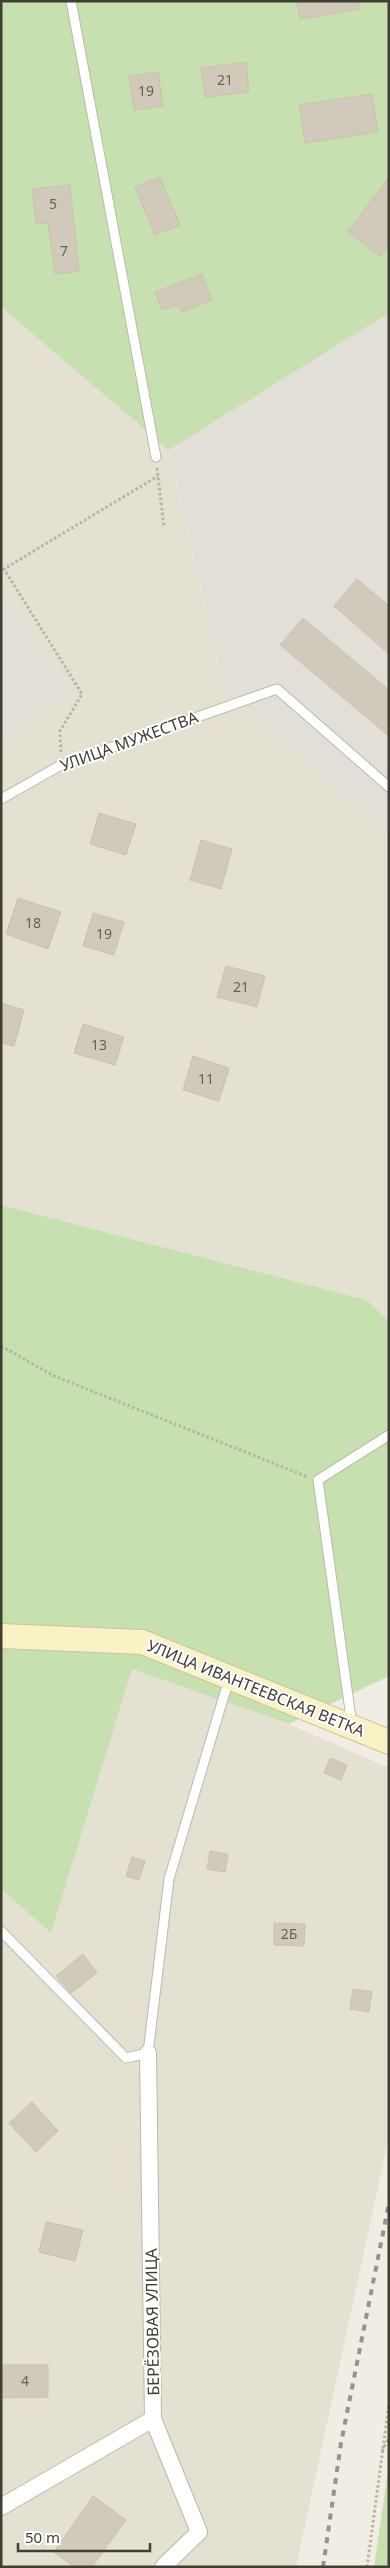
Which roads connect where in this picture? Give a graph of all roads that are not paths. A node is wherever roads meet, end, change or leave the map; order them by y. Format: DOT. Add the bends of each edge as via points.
graph roads {
  1 [pos="72,1"];
  2 [pos="156,457"];
  3 [pos="389,787"];
  4 [pos="1,800"];
  5 [pos="389,1434"];
  6 [pos="1,1636"];
  7 [pos="229,1678"];
  8 [pos="352,1726"];
  9 [pos="389,1742"];
  10 [pos="1,1931"];
  11 [pos="148,2053"];
  12 [pos="153,2419"];
  13 [pos="1,2508"];
  14 [pos="163,2567"];
  1 -- 2 [label="lane"];
  3 -- 4 [label="lane, УЛИЦА МУЖЕСТВА" via="277,689 61,765"];
  5 -- 8 [label="lane" via="318,1480"];
  6 -- 7 [label="main road, УЛИЦА ИВАНТЕЕВСКАЯ ВЕТКА" via="142,1642"];
  7 -- 8 [label="main road, УЛИЦА ИВАНТЕЕВСКАЯ ВЕТКА"];
  7 -- 11 [label="lane" via="169,1879"];
  8 -- 9 [label="main road, УЛИЦА ИВАНТЕЕВСКАЯ ВЕТКА"];
  10 -- 11 [label="lane" via="126,2058"];
  11 -- 12 [label="street, БЕРЁЗОВАЯ УЛИЦА"];
  12 -- 13 [label="street"];
  12 -- 14 [label="street, БЕРЁЗОВАЯ УЛИЦА" via="199,2532"];
}
